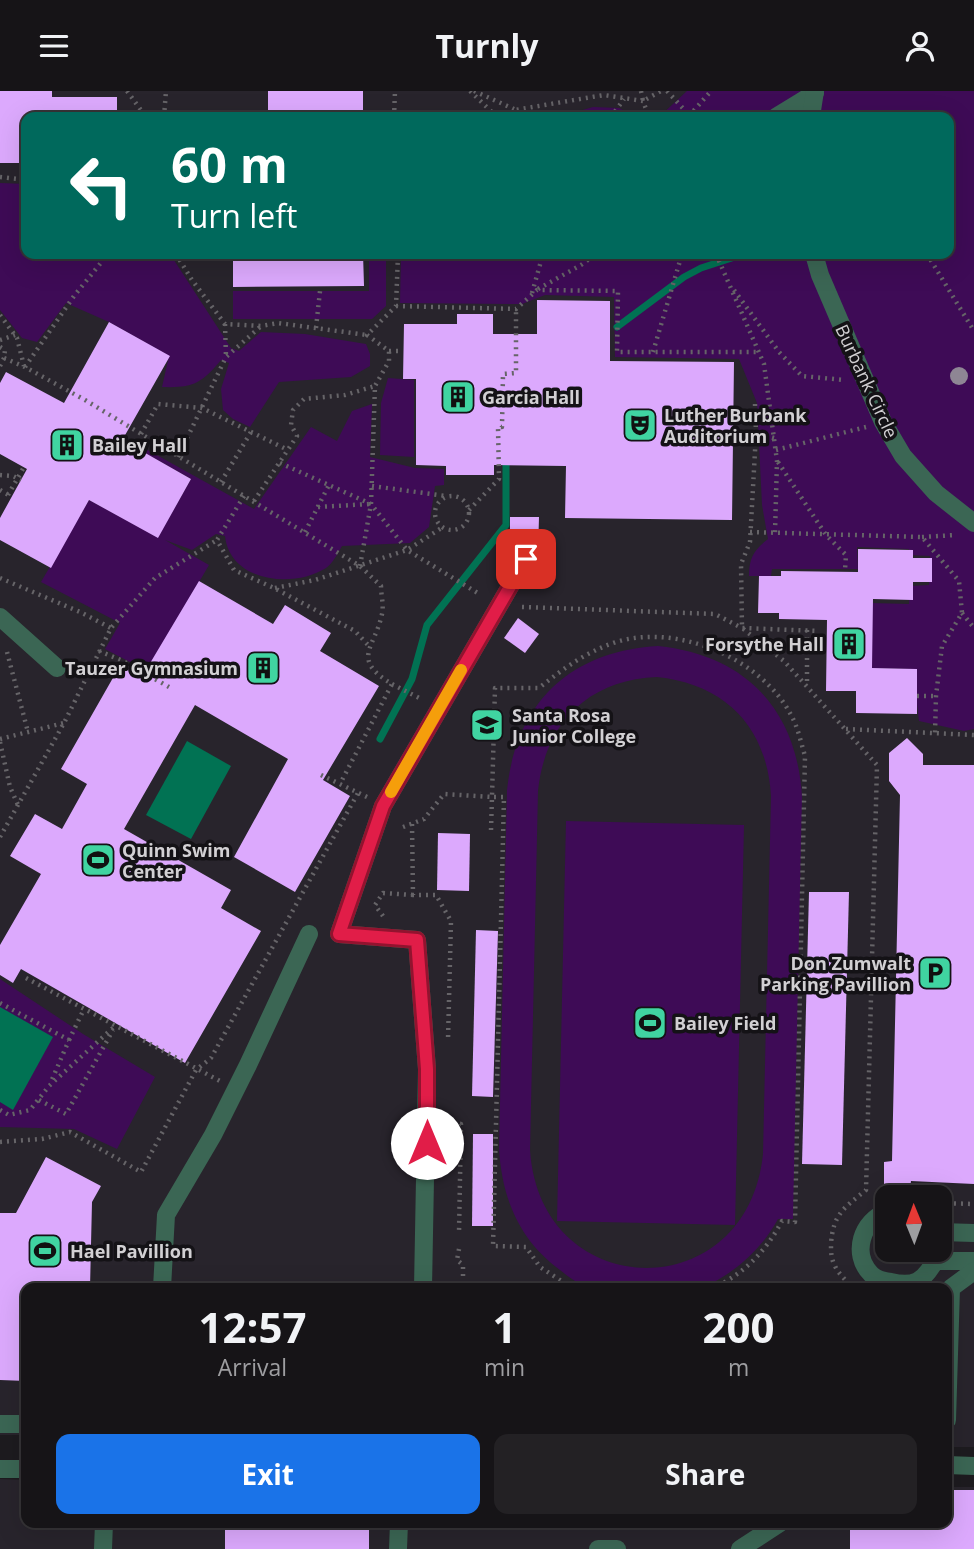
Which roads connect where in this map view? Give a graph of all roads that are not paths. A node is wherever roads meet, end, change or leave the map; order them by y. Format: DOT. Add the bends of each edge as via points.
graph roads {
  1 [pos="815,92"];
  2 [pos="784,112"];
  3 [pos="812,112"];
  4 [pos="815,259"];
  5 [pos="974,523"];
  6 [pos="526,559"];
  7 [pos="0,617"];
  8 [pos="57,668"];
  9 [pos="309,934"];
  10 [pos="875,1219"];
  11 [pos="952,1232"];
  12 [pos="974,1233"];
  13 [pos="974,1261"];
  14 [pos="974,1271"];
  15 [pos="162,1283"];
  16 [pos="423,1283"];
  17 [pos="890,1283"];
  18 [pos="914,1283"];
  19 [pos="952,1287"];
  20 [pos="0,1424"];
  21 [pos="21,1424"];
  22 [pos="952,1465"];
  23 [pos="974,1466"];
  24 [pos="0,1469"];
  25 [pos="21,1469"];
  26 [pos="104,1528"];
  27 [pos="399,1528"];
  28 [pos="772,1528"];
  29 [pos="103,1549"];
  30 [pos="398,1549"];
  31 [pos="598,1549"];
  32 [pos="617,1549"];
  33 [pos="740,1549"];
  1 -- 2 [label="lane"];
  1 -- 3 [label="lane"];
  4 -- 5 [label="lane, Burbank Circle" via="883,422 903,456 943,499"];
  6 -- 16 [label="lane" via="379,803 339,934 417,940 427,1069"];
  7 -- 8 [label="lane"];
  9 -- 15 [label="lane" via="213,1135 166,1215"];
  10 -- 17 [label="lane" via="865,1229 860,1252 870,1274"];
  11 -- 12 [label="lane"];
  13 -- 18 [label="lane" via="935,1261"];
  14 -- 19 [label="lane"];
  20 -- 21 [label="lane"];
  22 -- 23 [label="lane"];
  24 -- 25 [label="lane"];
  26 -- 29 [label="lane"];
  27 -- 30 [label="lane"];
  28 -- 33 [label="lane"];
  31 -- 32 [label="lane"];
}
